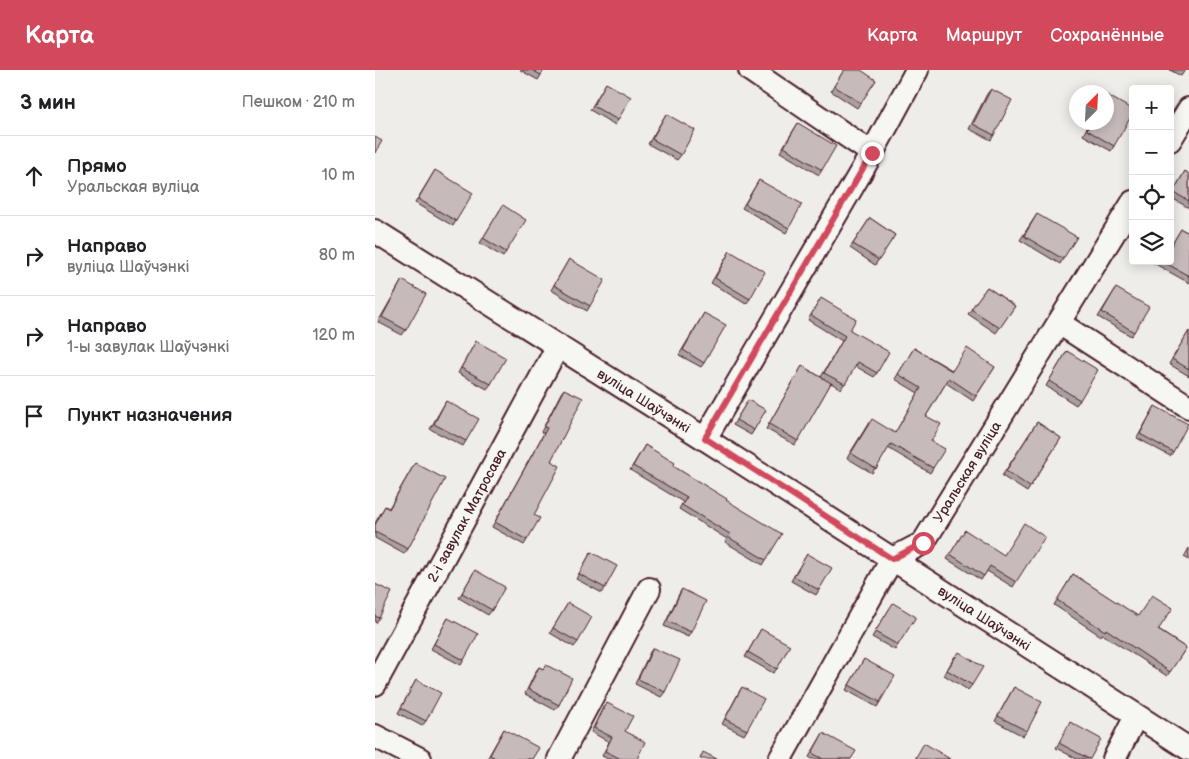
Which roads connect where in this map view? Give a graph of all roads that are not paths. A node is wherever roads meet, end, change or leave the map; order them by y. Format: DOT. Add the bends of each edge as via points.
graph roads {
  1 [pos="750,70"];
  2 [pos="917,70"];
  3 [pos="1189,109"];
  4 [pos="1174,133"];
  5 [pos="872,153"];
  6 [pos="1129,209"];
  7 [pos="375,231"];
  8 [pos="1059,323"];
  9 [pos="558,346"];
  10 [pos="1189,407"];
  11 [pos="705,438"];
  12 [pos="892,559"];
  13 [pos="649,588"];
  14 [pos="375,684"];
  15 [pos="1136,716"];
  16 [pos="375,736"];
  17 [pos="1189,749"];
  18 [pos="420,759"];
  19 [pos="559,759"];
  20 [pos="780,759"];
  21 [pos="1114,759"];
  1 -- 5 [label="street"];
  2 -- 5 [label="street"];
  3 -- 4 [label="street"];
  5 -- 11 [label="street"];
  6 -- 8 [label="street, Уральская вуліца"];
  7 -- 9 [label="street, вуліца Шаўчэнкі"];
  8 -- 10 [label="street"];
  8 -- 12 [label="street, Уральская вуліца" via="923,543"];
  9 -- 11 [label="street, вуліца Шаўчэнкі"];
  9 -- 14 [label="street, 2-і завулак Матросава"];
  11 -- 12 [label="street, вуліца Шаўчэнкі"];
  12 -- 15 [label="street, вуліца Шаўчэнкі"];
  12 -- 20 [label="street"];
  13 -- 19 [label="street"];
  15 -- 17 [label="street, вуліца Шаўчэнкі"];
  15 -- 21 [label="street"];
  16 -- 18 [label="street"];
}
